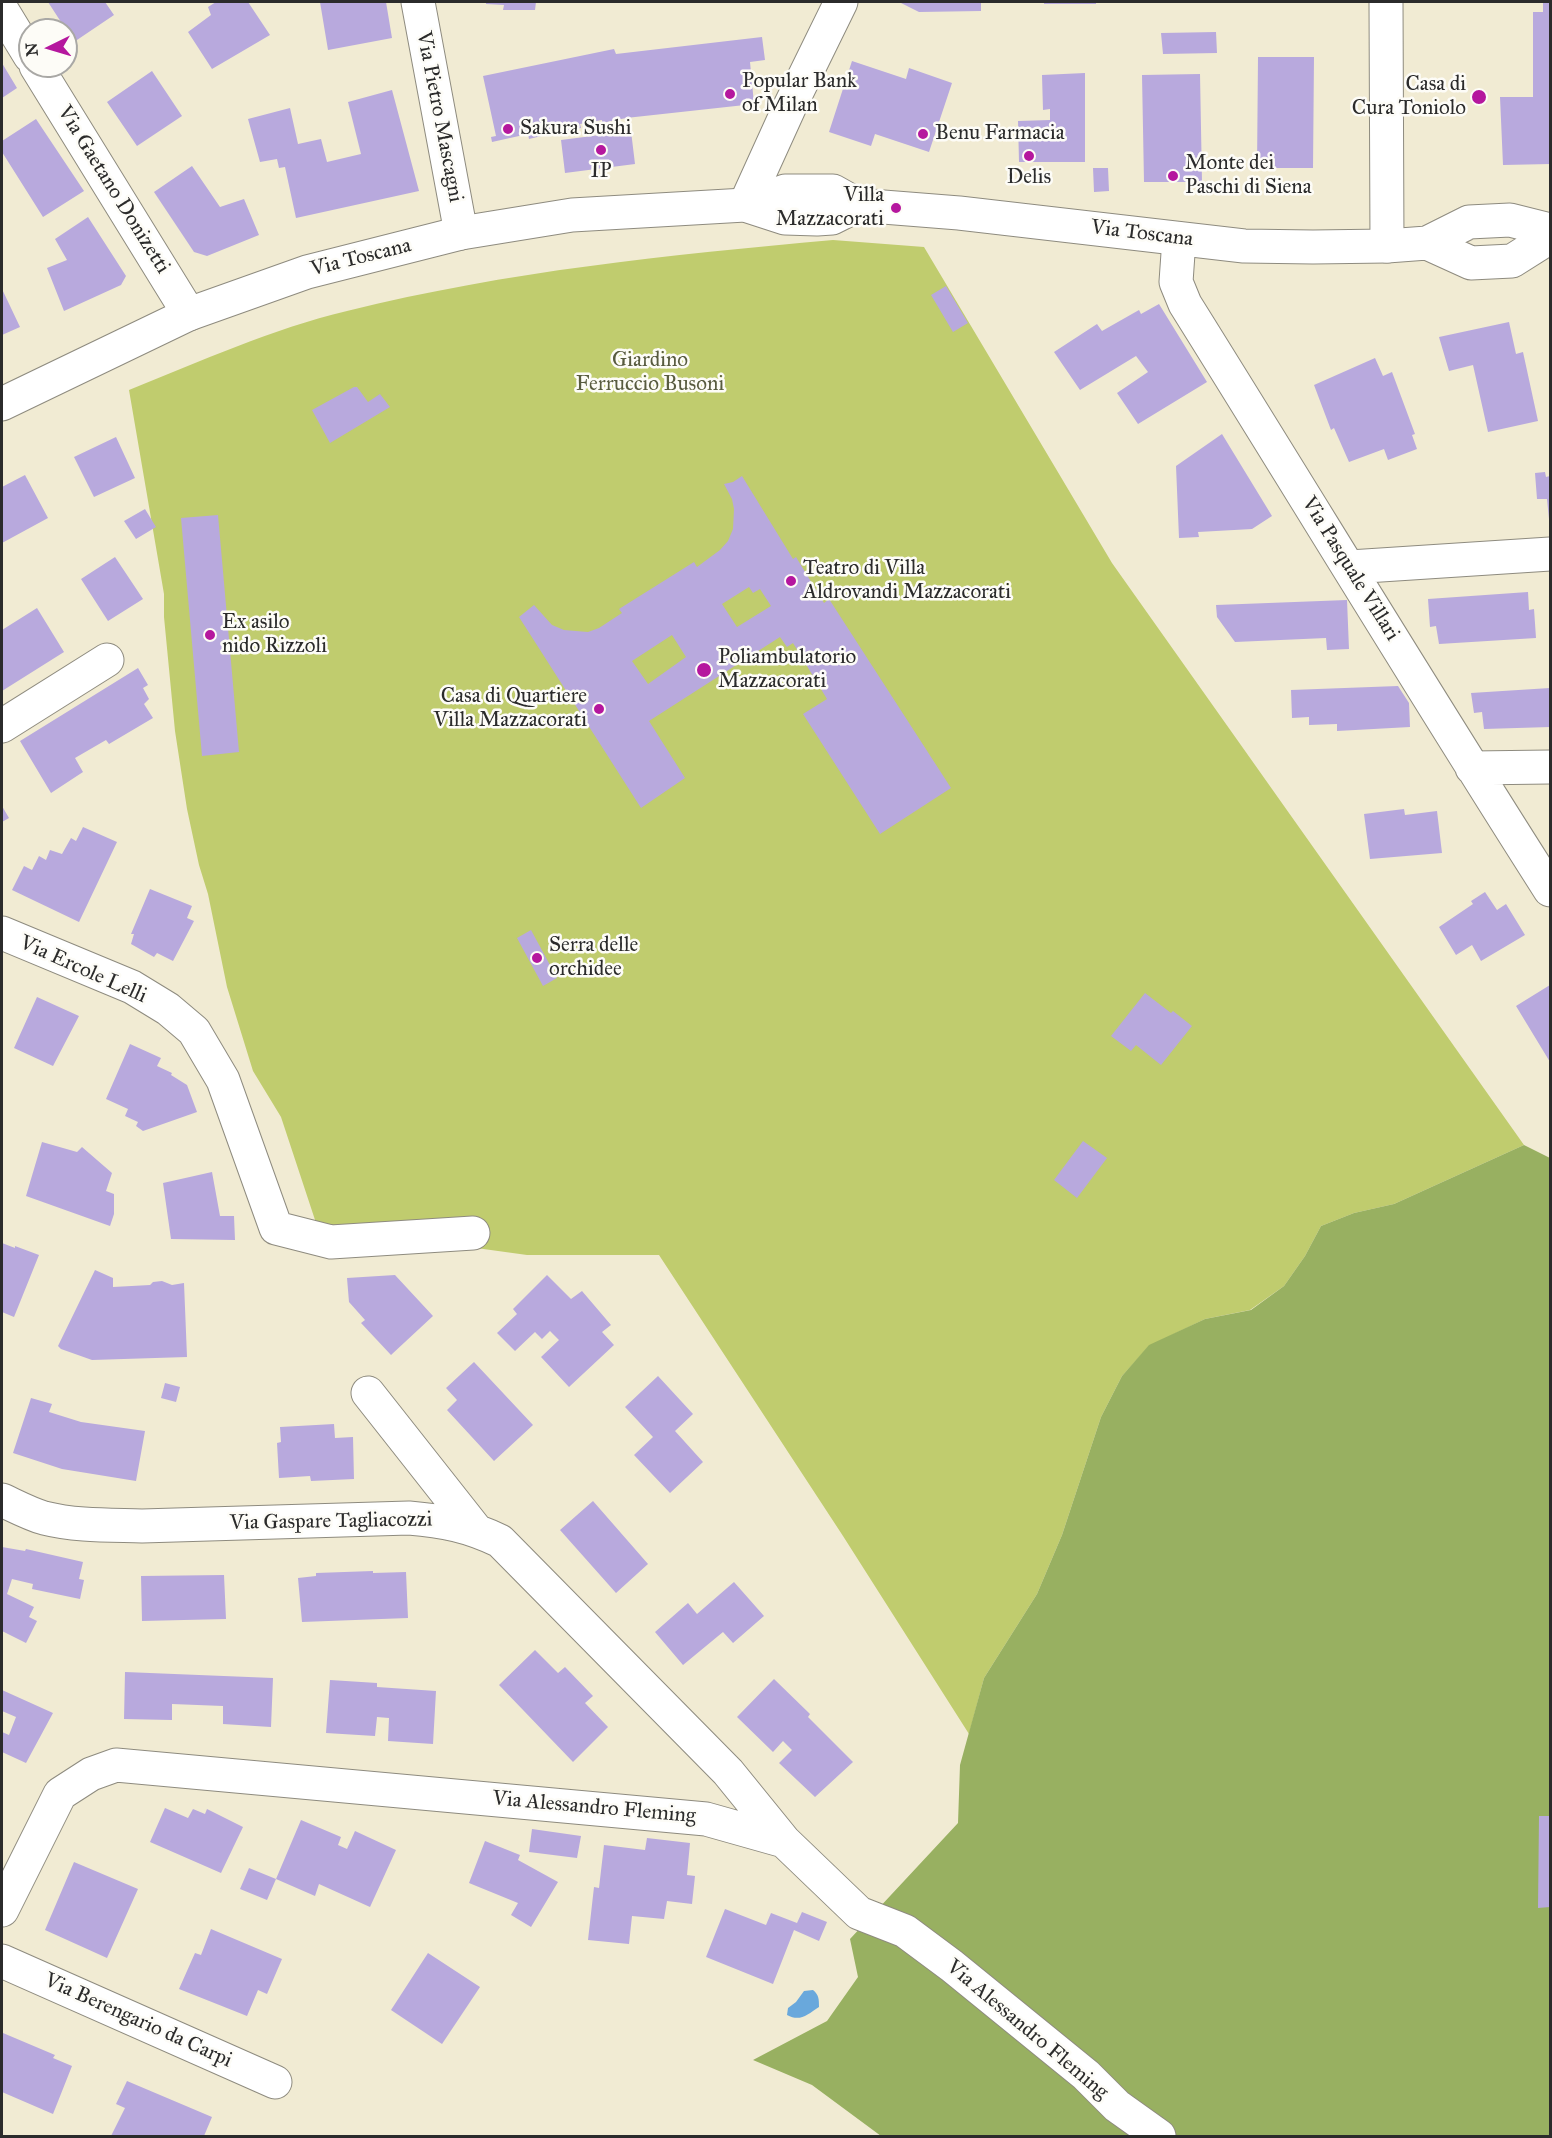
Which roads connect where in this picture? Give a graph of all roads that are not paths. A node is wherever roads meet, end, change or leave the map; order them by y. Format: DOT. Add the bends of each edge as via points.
graph roads {
  1 [pos="418,2"];
  2 [pos="841,2"];
  3 [pos="1386,2"];
  4 [pos="2,10"];
  5 [pos="18,36"];
  6 [pos="43,78"];
  7 [pos="745,205"];
  8 [pos="1551,230"];
  9 [pos="461,233"];
  10 [pos="1551,237"];
  11 [pos="1179,239"];
  12 [pos="1427,243"];
  13 [pos="1387,246"];
  14 [pos="189,314"];
  15 [pos="2,405"];
  16 [pos="1551,554"];
  17 [pos="1350,567"];
  18 [pos="107,660"];
  19 [pos="2,726"];
  20 [pos="1551,767"];
  21 [pos="1472,768"];
  22 [pos="1551,890"];
  23 [pos="2,933"];
  24 [pos="472,1233"];
  25 [pos="368,1393"];
  26 [pos="2,1500"];
  27 [pos="476,1530"];
  28 [pos="784,1841"];
  29 [pos="2,1910"];
  30 [pos="2,1961"];
  31 [pos="275,2082"];
  32 [pos="1158,2136"];
  1 -- 9 [label="street, Via Pietro Mascagni"];
  2 -- 7 [label="street"];
  3 -- 13 [label="street"];
  4 -- 5 [label="street"];
  6 -- 14 [label="street, Via Gaetano Donizetti"];
  7 -- 9 [label="street, Via Toscana" via="572,215"];
  7 -- 11 [label="street, Via Toscana" via="785,191 833,190 858,205"];
  8 -- 12 [label="street, Via Toscana" via="1510,220 1469,222"];
  9 -- 14 [label="street, Via Toscana" via="307,272"];
  10 -- 12 [label="street, Via Toscana" via="1512,261 1471,263"];
  11 -- 13 [label="street, Via Toscana" via="1279,247"];
  11 -- 17 [label="street, Via Pasquale Villari" via="1176,282 1185,303"];
  12 -- 13 [label="street, Via Toscana"];
  14 -- 15 [label="street, Via Toscana"];
  16 -- 17 [label="street"];
  17 -- 21 [label="street, Via Pasquale Villari"];
  18 -- 19 [label="street"];
  20 -- 21 [label="street"];
  21 -- 22 [label="street, Via Pasquale Villari"];
  23 -- 24 [label="street, Via Ercole Lelli" via="132,987 194,1031 224,1080 276,1228 331,1242"];
  25 -- 27 [label="street"];
  26 -- 27 [label="street, Via Gaspare Tagliacozzi" via="42,1518 74,1523 142,1526 409,1518 443,1521"];
  27 -- 28 [label="street, Via Gaspare Tagliacozzi" via="501,1541 728,1772"];
  28 -- 29 [label="street, Via Alessandro Fleming" via="706,1819 116,1765 91,1774 60,1794"];
  28 -- 32 [label="street, Via Alessandro Fleming" via="859,1913 905,1932 952,1966"];
  30 -- 31 [label="street, Via Berengario da Carpi"];
}
